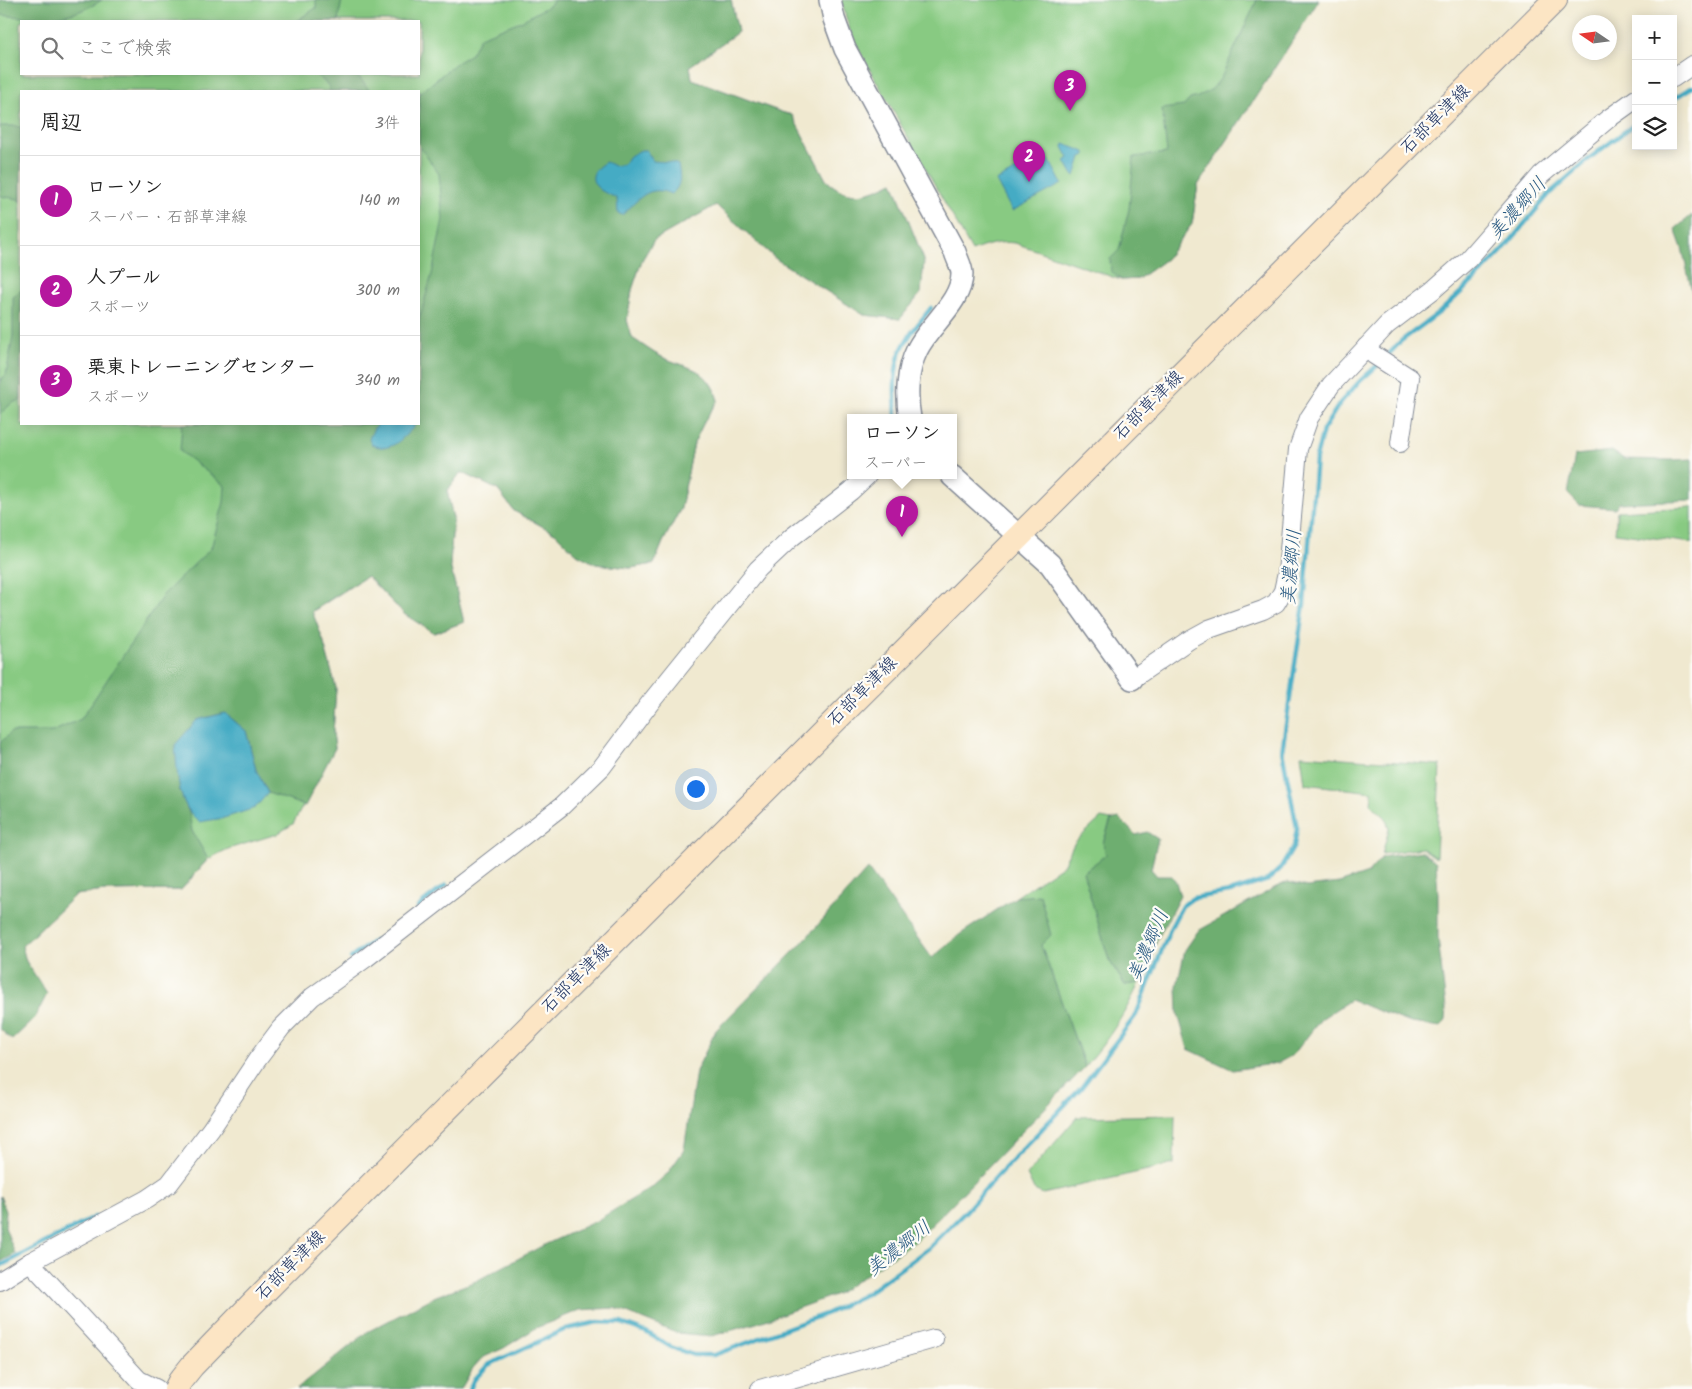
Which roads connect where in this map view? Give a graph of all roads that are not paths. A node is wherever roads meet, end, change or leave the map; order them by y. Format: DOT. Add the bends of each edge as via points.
graph roads {
  1 [pos="830,0"];
  2 [pos="1555,0"];
  3 [pos="1692,65"];
  4 [pos="1677,75"];
  5 [pos="1632,102"];
  6 [pos="1370,351"];
  7 [pos="910,414"];
  8 [pos="1400,442"];
  9 [pos="864,479"];
  10 [pos="955,479"];
  11 [pos="1018,536"];
  12 [pos="1132,679"];
  13 [pos="30,1262"];
  14 [pos="0,1281"];
  15 [pos="934,1339"];
  16 [pos="157,1389"];
  17 [pos="176,1389"];
  18 [pos="760,1389"];
  1 -- 7 [label="street" via="845,49 955,252 962,272 955,296 917,349 910,366"];
  2 -- 11 [label="main road, 石部草津線"];
  3 -- 4 [label="street"];
  5 -- 6 [label="street" via="1541,175 1468,259 1387,326"];
  6 -- 8 [label="street" via="1410,378"];
  6 -- 12 [label="street" via="1330,385 1309,418 1298,449 1281,609 1264,610 1208,629"];
  9 -- 13 [label="street" via="758,569 602,767 562,806 312,997 281,1028 212,1130 170,1184 147,1200"];
  10 -- 11 [label="street"];
  11 -- 12 [label="street" via="1050,564"];
  11 -- 17 [label="main road, 石部草津線" via="251,1305 192,1366"];
  13 -- 14 [label="street"];
  13 -- 16 [label="street" via="139,1380"];
  15 -- 18 [label="street"];
}
